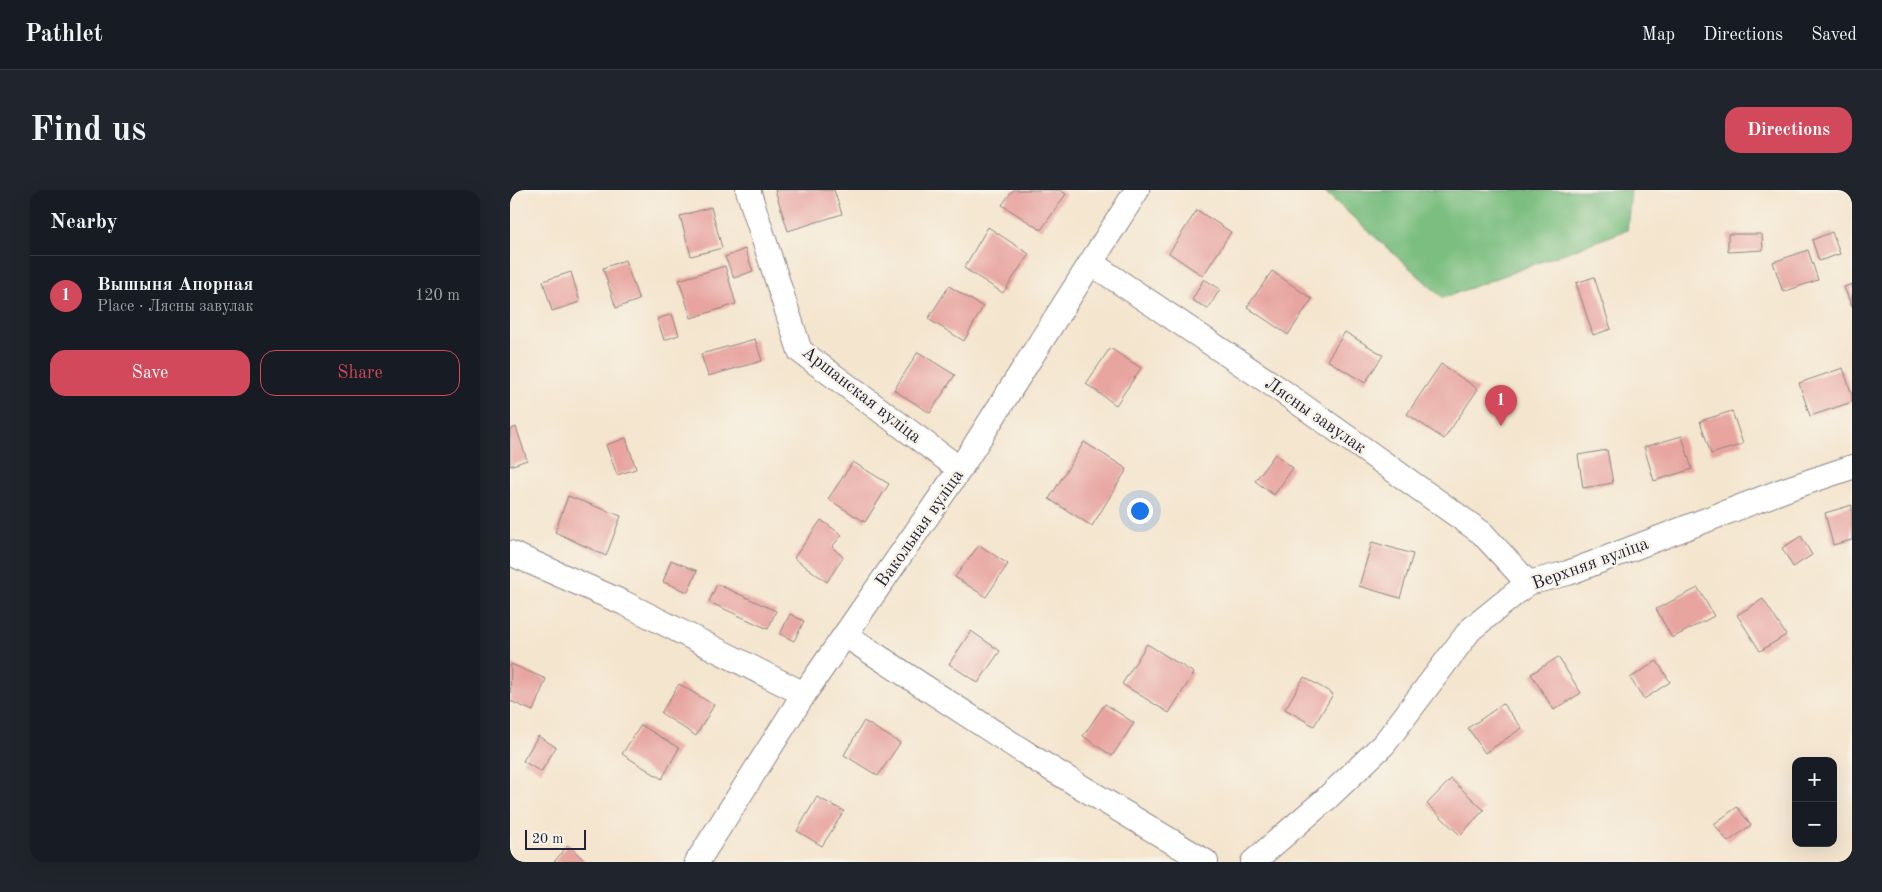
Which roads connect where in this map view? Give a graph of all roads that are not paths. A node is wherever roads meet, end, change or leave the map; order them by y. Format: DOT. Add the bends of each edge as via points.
graph roads {
  1 [pos="748,190"];
  2 [pos="1137,190"];
  3 [pos="1091,263"];
  4 [pos="1852,467"];
  5 [pos="960,469"];
  6 [pos="510,553"];
  7 [pos="1528,583"];
  8 [pos="845,635"];
  9 [pos="804,694"];
  10 [pos="697,862"];
  11 [pos="1206,862"];
  12 [pos="1253,862"];
  1 -- 5 [label="street, Аршанская вуліца" via="800,351"];
  2 -- 3 [label="street, Вакольная вуліца"];
  3 -- 5 [label="street, Вакольная вуліца"];
  3 -- 7 [label="street, Лясны завулак" via="1279,389 1482,533"];
  4 -- 7 [label="street, Верхняя вуліца" via="1568,573"];
  5 -- 8 [label="street, Вакольная вуліца"];
  6 -- 9 [label="street" via="624,603"];
  7 -- 12 [label="street, Верхняя вуліца" via="1470,630 1384,744"];
  8 -- 9 [label="street, Вакольная вуліца"];
  8 -- 11 [label="street" via="1035,760"];
  9 -- 10 [label="street, Вакольная вуліца"];
}
